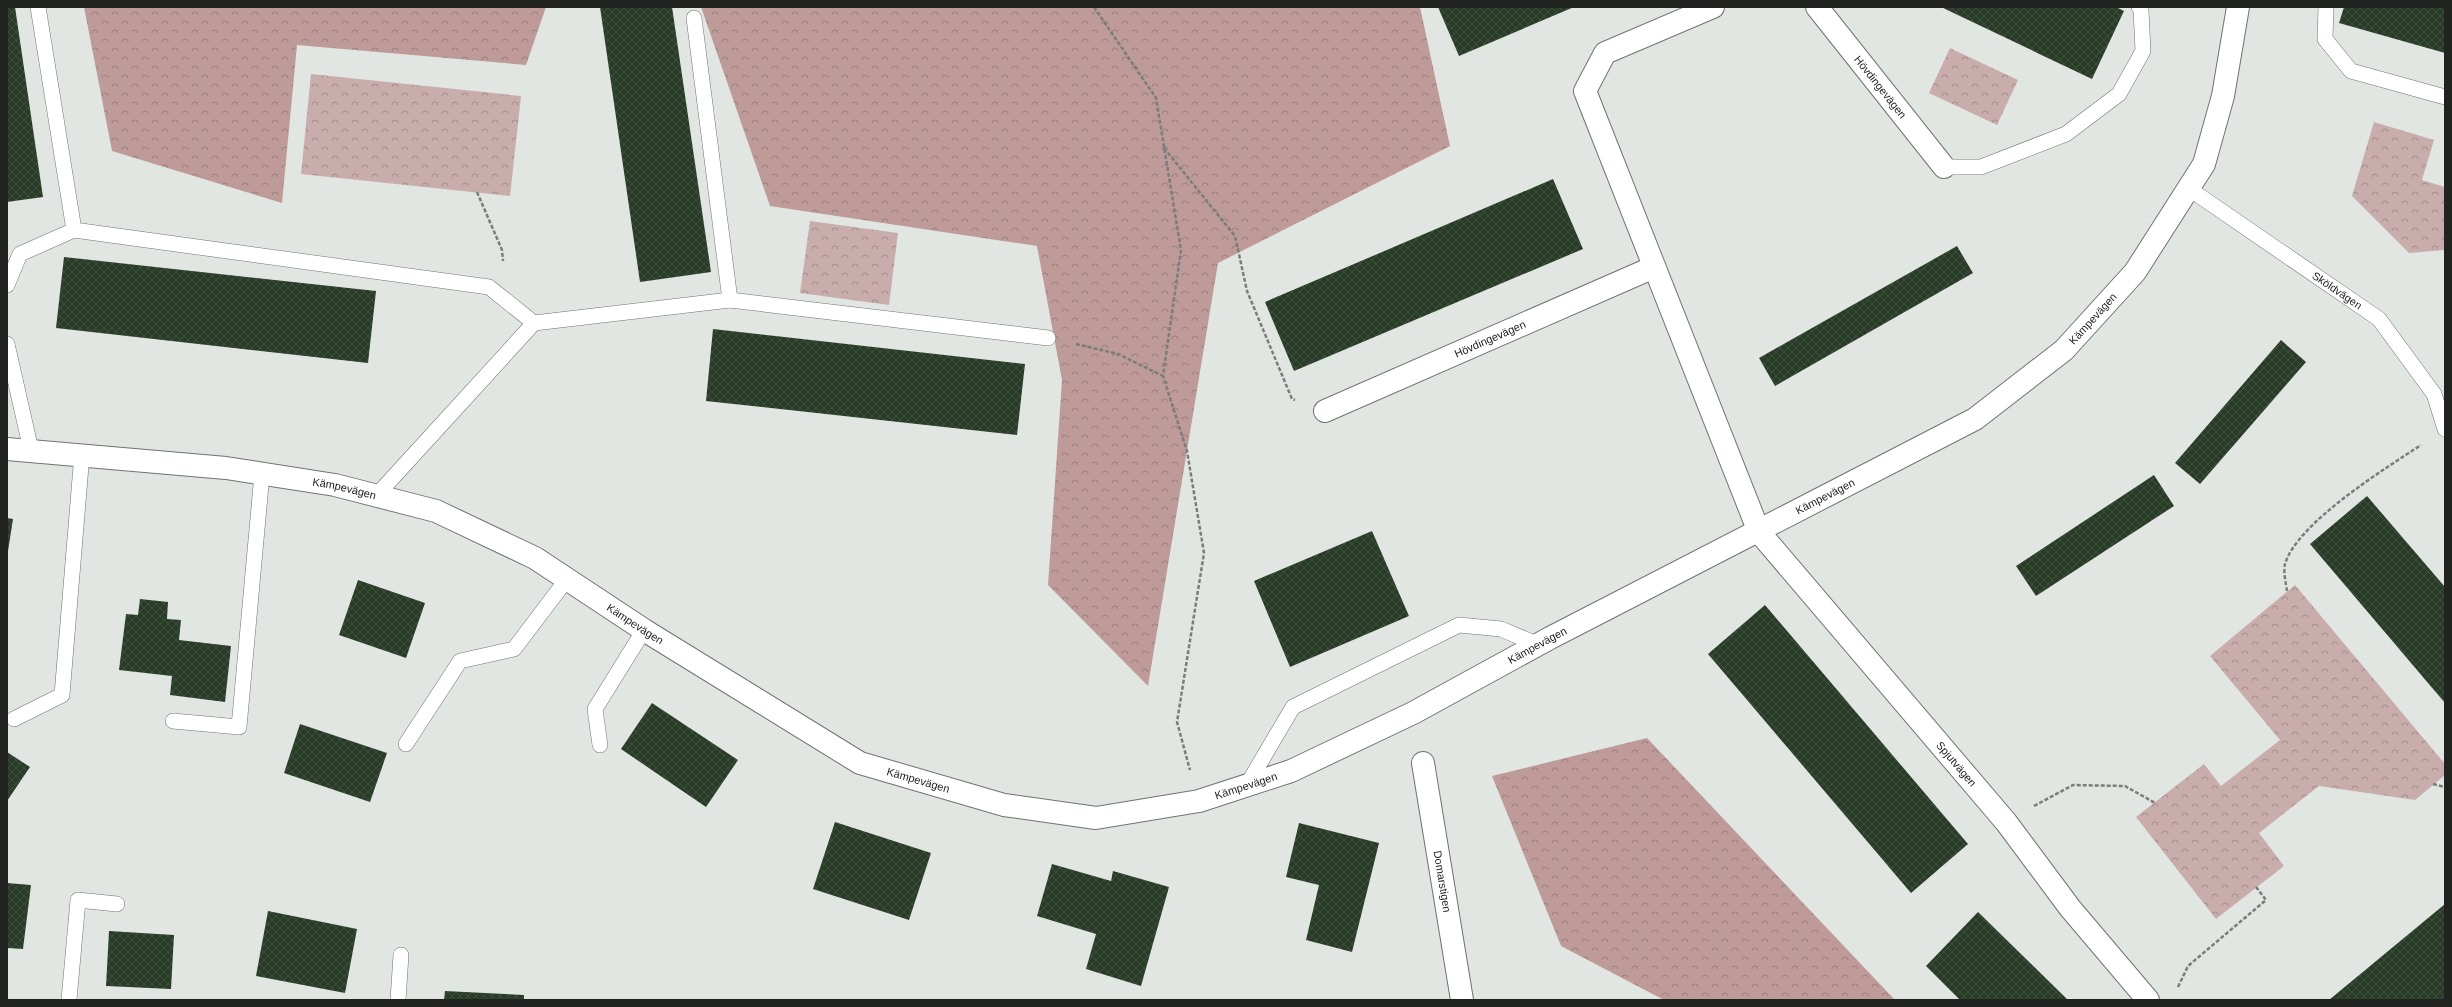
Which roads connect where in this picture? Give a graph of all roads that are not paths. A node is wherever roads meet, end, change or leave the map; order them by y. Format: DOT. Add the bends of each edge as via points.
graph roads {
  1 [pos="38,7"];
  2 [pos="1713,7"];
  3 [pos="1817,7"];
  4 [pos="2139,7"];
  5 [pos="2238,7"];
  6 [pos="2326,7"];
  7 [pos="694,18"];
  8 [pos="2445,97"];
  9 [pos="1944,168"];
  10 [pos="2188,188"];
  11 [pos="74,230"];
  12 [pos="1654,267"];
  13 [pos="7,285"];
  14 [pos="730,300"];
  15 [pos="534,324"];
  16 [pos="1048,338"];
  17 [pos="7,344"];
  18 [pos="1326,411"];
  19 [pos="2445,429"];
  20 [pos="7,449"];
  21 [pos="31,450"];
  22 [pos="82,454"];
  23 [pos="262,474"];
  24 [pos="376,496"];
  25 [pos="1758,532"];
  26 [pos="567,579"];
  27 [pos="644,630"];
  28 [pos="1539,645"];
  29 [pos="14,719"];
  30 [pos="173,721"];
  31 [pos="406,744"];
  32 [pos="600,745"];
  33 [pos="1423,763"];
  34 [pos="1247,785"];
  35 [pos="117,904"];
  36 [pos="401,955"];
  37 [pos="69,1000"];
  38 [pos="398,1000"];
  39 [pos="1463,1000"];
  40 [pos="2148,1000"];
  1 -- 11 [label="lane"];
  2 -- 12 [label="street" via="1605,53 1585,91"];
  3 -- 9 [label="street, Hövdingevägen"];
  4 -- 9 [label="lane" via="2143,51 2119,94 2066,134 1981,167"];
  5 -- 10 [label="street, Kämpevägen" via="2219,111 2204,164"];
  6 -- 8 [label="lane" via="2325,39 2351,71"];
  7 -- 14 [label="lane"];
  10 -- 19 [label="lane, Sköldvägen" via="2379,319 2434,394"];
  10 -- 25 [label="street, Kämpevägen" via="2135,272 2064,350 1975,419"];
  11 -- 13 [label="lane" via="20,254"];
  11 -- 15 [label="lane" via="489,287"];
  12 -- 18 [label="street, Hövdingevägen"];
  12 -- 25 [label="street"];
  14 -- 15 [label="lane"];
  14 -- 16 [label="lane"];
  15 -- 24 [label="lane"];
  17 -- 21 [label="lane"];
  20 -- 21 [label="street, Kämpevägen"];
  21 -- 22 [label="street, Kämpevägen"];
  22 -- 23 [label="street, Kämpevägen"];
  22 -- 29 [label="lane" via="62,695"];
  23 -- 24 [label="street, Kämpevägen" via="335,485"];
  23 -- 30 [label="lane" via="239,727"];
  24 -- 26 [label="street, Kämpevägen" via="436,511 535,558"];
  25 -- 28 [label="street, Kämpevägen"];
  25 -- 40 [label="street, Spjutvägen" via="2006,822 2070,908"];
  26 -- 27 [label="street, Kämpevägen"];
  26 -- 31 [label="lane" via="514,649 460,661"];
  27 -- 32 [label="lane" via="595,709"];
  27 -- 34 [label="street, Kämpevägen" via="860,763 1004,805 1096,818 1199,801"];
  28 -- 34 [label="street, Kämpevägen" via="1413,713 1291,771"];
  28 -- 34 [label="lane" via="1501,629 1459,625 1293,707"];
  33 -- 39 [label="street, Domarstigen"];
  35 -- 37 [label="lane" via="78,900"];
  36 -- 38 [label="lane"];
}
